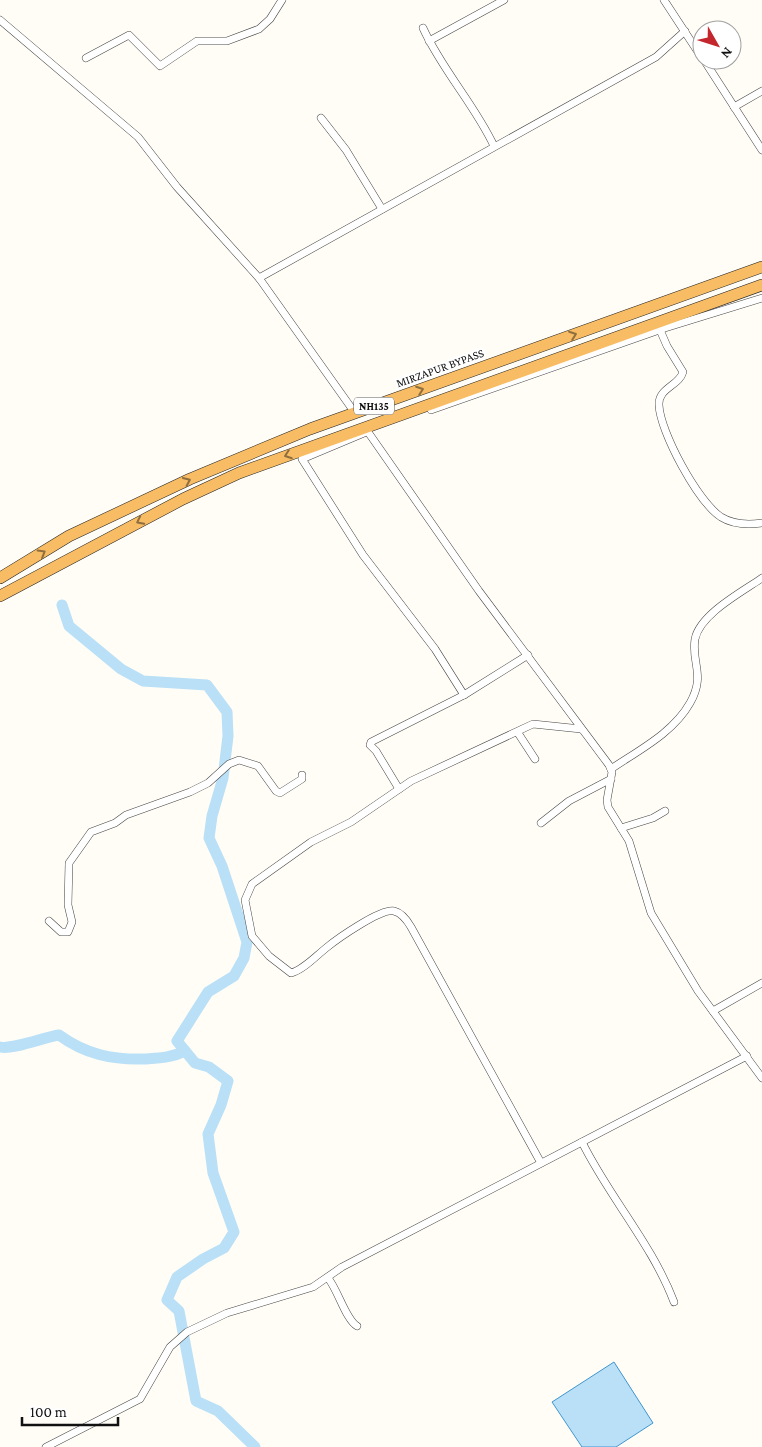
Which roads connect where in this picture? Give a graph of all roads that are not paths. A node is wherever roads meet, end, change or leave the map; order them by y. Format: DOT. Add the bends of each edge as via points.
graph roads {
  1 [pos="282,0"];
  2 [pos="504,0"];
  3 [pos="664,0"];
  4 [pos="0,20"];
  5 [pos="423,28"];
  6 [pos="685,30"];
  7 [pos="429,41"];
  8 [pos="692,41"];
  9 [pos="86,58"];
  10 [pos="710,70"];
  11 [pos="762,91"];
  12 [pos="734,107"];
  13 [pos="321,118"];
  14 [pos="494,146"];
  15 [pos="762,150"];
  16 [pos="382,209"];
  17 [pos="762,267"];
  18 [pos="259,278"];
  19 [pos="762,285"];
  20 [pos="762,298"];
  21 [pos="660,330"];
  22 [pos="354,413"];
  23 [pos="368,432"];
  24 [pos="762,523"];
  25 [pos="0,578"];
  26 [pos="762,578"];
  27 [pos="0,596"];
  28 [pos="528,655"];
  29 [pos="464,695"];
  30 [pos="581,729"];
  31 [pos="518,733"];
  32 [pos="535,759"];
  33 [pos="611,769"];
  34 [pos="302,775"];
  35 [pos="611,779"];
  36 [pos="399,789"];
  37 [pos="665,811"];
  38 [pos="541,823"];
  39 [pos="621,828"];
  40 [pos="49,921"];
  41 [pos="762,983"];
  42 [pos="712,1011"];
  43 [pos="747,1056"];
  44 [pos="762,1078"];
  45 [pos="582,1142"];
  46 [pos="540,1163"];
  47 [pos="328,1278"];
  48 [pos="674,1302"];
  49 [pos="357,1326"];
  50 [pos="46,1447"];
  1 -- 9 [label="street" via="259,29 227,41 197,41 160,66 129,36"];
  2 -- 7 [label="street"];
  3 -- 6 [label="street"];
  4 -- 18 [label="street" via="138,137"];
  5 -- 7 [label="street"];
  6 -- 8 [label="street"];
  6 -- 14 [label="street" via="656,57"];
  7 -- 14 [label="street"];
  10 -- 12 [label="street"];
  11 -- 12 [label="street"];
  12 -- 15 [label="street"];
  13 -- 16 [label="street" via="346,150"];
  14 -- 16 [label="street"];
  16 -- 18 [label="street"];
  22 -- 17 [label="highway, MIRZAPUR BYPASS / NH135, one-way"];
  18 -- 22 [label="street"];
  19 -- 27 [label="highway, NH135, one-way" via="239,473"];
  20 -- 21 [label="street"];
  21 -- 23 [label="street"];
  21 -- 24 [label="street" via="683,372 679,380 662,394 659,405 685,470 702,498 721,517 741,524"];
  25 -- 22 [label="highway, MIRZAPUR BYPASS / NH135, one-way" via="69,536 182,483"];
  23 -- 28 [label="street" via="479,591"];
  23 -- 29 [label="street" via="302,459 363,555 429,641"];
  26 -- 33 [label="street" via="712,613 698,632 695,645 696,692 682,715 661,736"];
  28 -- 29 [label="street"];
  28 -- 30 [label="street"];
  29 -- 36 [label="street" via="371,742"];
  30 -- 31 [label="street" via="539,723"];
  30 -- 33 [label="street"];
  31 -- 32 [label="street"];
  31 -- 36 [label="street"];
  33 -- 35 [label="street"];
  34 -- 40 [label="street" via="302,779 280,793 258,766 238,760 190,792 126,815 91,832 69,863 68,906 72,922 68,932 60,932"];
  35 -- 38 [label="street" via="574,798"];
  35 -- 39 [label="street" via="608,807"];
  36 -- 46 [label="street" via="351,822 311,842 252,884 245,900 249,929 260,947 283,969 291,972 345,934 385,912 401,914 411,926"];
  37 -- 39 [label="street" via="647,821"];
  39 -- 42 [label="street" via="629,841 651,913"];
  41 -- 42 [label="street"];
  42 -- 43 [label="street"];
  43 -- 44 [label="street"];
  43 -- 45 [label="street"];
  45 -- 46 [label="street"];
  45 -- 48 [label="street" via="596,1172 663,1274"];
  46 -- 47 [label="street" via="342,1267"];
  47 -- 49 [label="street" via="337,1289 351,1323"];
  47 -- 50 [label="street" via="313,1287 207,1321 178,1337 156,1368 140,1399"];
}
